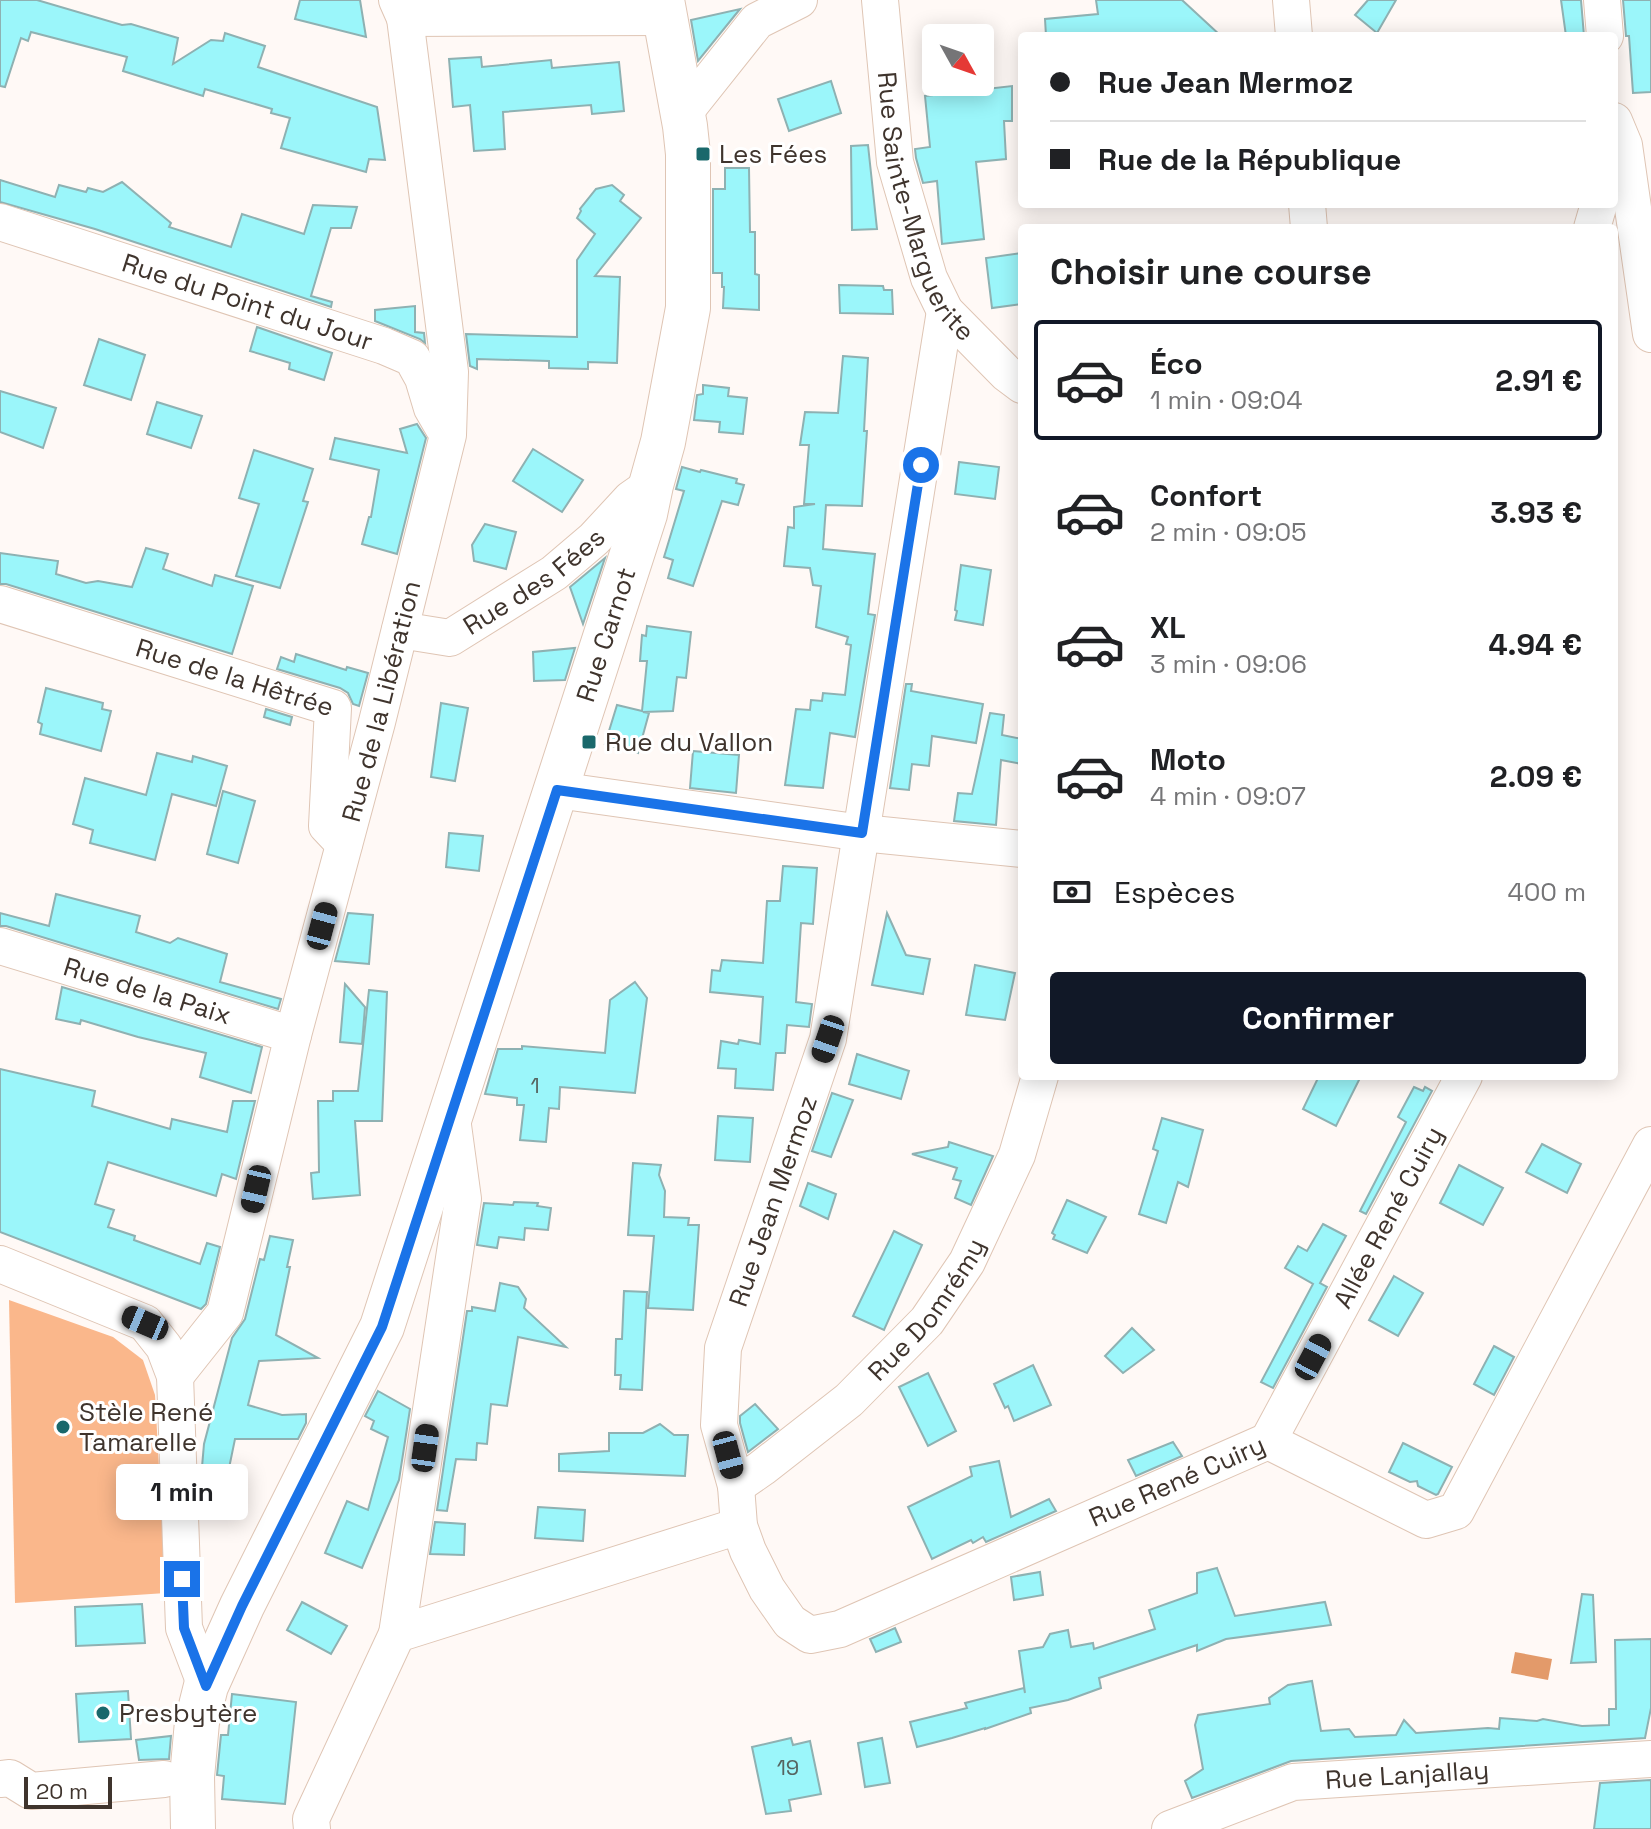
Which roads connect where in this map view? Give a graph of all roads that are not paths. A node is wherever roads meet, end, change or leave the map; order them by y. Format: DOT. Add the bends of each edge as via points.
graph roads {
  1 [pos="799,0"];
  2 [pos="880,0"];
  3 [pos="1291,0"];
  4 [pos="1602,0"];
  5 [pos="403,6"];
  6 [pos="664,9"];
  7 [pos="1294,32"];
  8 [pos="1605,32"];
  9 [pos="683,114"];
  10 [pos="1618,131"];
  11 [pos="0,222"];
  12 [pos="945,311"];
  13 [pos="1651,334"];
  14 [pos="1018,382"];
  15 [pos="448,435"];
  16 [pos="651,485"];
  17 [pos="0,604"];
  18 [pos="400,630"];
  19 [pos="557,790"];
  20 [pos="862,833"];
  21 [pos="344,844"];
  22 [pos="1018,849"];
  23 [pos="0,946"];
  24 [pos="293,1035"];
  25 [pos="1039,1080"];
  26 [pos="1462,1080"];
  27 [pos="451,1115"];
  28 [pos="1651,1145"];
  29 [pos="0,1264"];
  30 [pos="175,1376"];
  31 [pos="1268,1441"];
  32 [pos="736,1486"];
  33 [pos="739,1526"];
  34 [pos="397,1634"];
  35 [pos="206,1686"];
  36 [pos="1651,1759"];
  37 [pos="0,1779"];
  38 [pos="164,1779"];
  39 [pos="193,1829"];
  40 [pos="312,1829"];
  41 [pos="1170,1829"];
  1 -- 9 [label="street" via="757,21"];
  2 -- 12 [label="street, Rue Sainte-Marguerite" via="895,162 929,278"];
  3 -- 7 [label="street"];
  4 -- 8 [label="street"];
  5 -- 6 [label="street"];
  5 -- 15 [label="street, Rue de la Libération" via="450,372"];
  6 -- 9 [label="street, Rue Carnot"];
  9 -- 16 [label="street, Rue Carnot" via="688,308"];
  10 -- 13 [label="street"];
  11 -- 15 [label="street, Rue du Point du Jour" via="412,358"];
  12 -- 14 [label="street, Rue Sainte-Marguerite"];
  12 -- 20 [label="street, Rue Jean Mermoz"];
  15 -- 18 [label="street, Rue de la Libération"];
  16 -- 18 [label="street, Rue des Fées" via="554,573 450,638"];
  16 -- 19 [label="street, Rue Carnot"];
  17 -- 21 [label="street, Rue de la Hêtrée" via="333,708 327,826"];
  18 -- 21 [label="street, Rue de la Libération"];
  19 -- 20 [label="street"];
  19 -- 27 [label="street, Rue Carnot"];
  20 -- 22 [label="street"];
  20 -- 32 [label="street, Rue Jean Mermoz" via="828,1039 723,1348 719,1425"];
  21 -- 24 [label="street, Rue de la Libération"];
  23 -- 24 [label="street, Rue de la Paix"];
  24 -- 30 [label="street, Rue de la Libération" via="225,1313"];
  25 -- 32 [label="street, Rue Domrémy" via="1017,1155 967,1262 927,1321 849,1400"];
  26 -- 31 [label="street, Allée René Cuiry"];
  27 -- 34 [label="street" via="463,1199"];
  27 -- 35 [label="street, Rue Carnot" via="382,1327"];
  28 -- 31 [label="street, Rue René Cuiry" via="1456,1511 1426,1520"];
  29 -- 30 [label="street" via="145,1323 164,1347"];
  30 -- 35 [label="street" via="184,1628"];
  31 -- 33 [label="street, Rue René Cuiry" via="840,1629 810,1635 790,1622 767,1589"];
  32 -- 33 [label="street, Rue Jean Mermoz"];
  33 -- 34 [label="street"];
  34 -- 40 [label="street" via="311,1819"];
  35 -- 39 [label="street, Rue Carnot" via="192,1777"];
  36 -- 41 [label="street, Rue Lanjallay" via="1293,1782"];
  37 -- 38 [label="street" via="10,1778 31,1791"];
}
